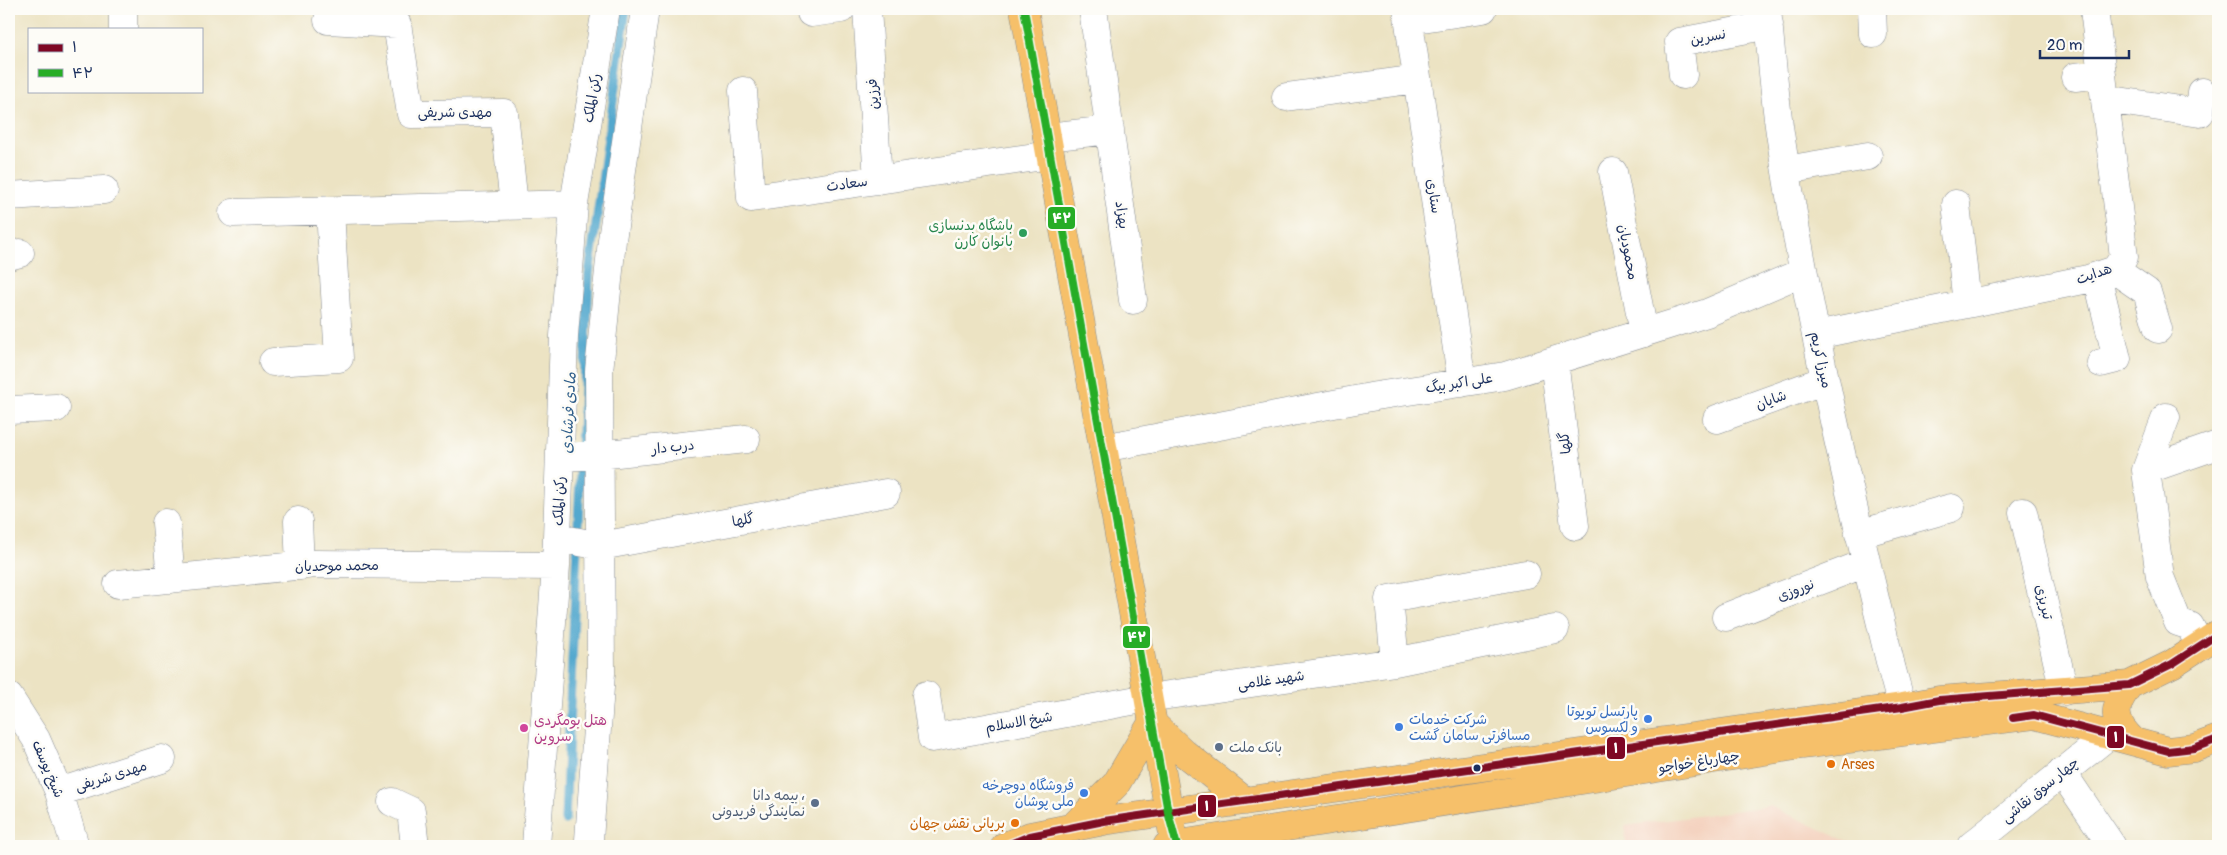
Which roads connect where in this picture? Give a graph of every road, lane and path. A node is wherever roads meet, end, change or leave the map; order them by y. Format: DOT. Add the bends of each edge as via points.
graph roads {
  1 [pos="123,9"];
  2 [pos="606,9"];
  3 [pos="645,9"];
  4 [pos="841,9"];
  5 [pos="867,9"];
  6 [pos="1024,9"];
  7 [pos="1093,9"];
  8 [pos="1483,9"];
  9 [pos="2094,9"];
  10 [pos="811,13"];
  11 [pos="1408,14"];
  12 [pos="1768,17"];
  13 [pos="328,20"];
  14 [pos="123,28"];
  15 [pos="1683,75"];
  16 [pos="2075,77"];
  17 [pos="1417,79"];
  18 [pos="2103,86"];
  19 [pos="743,91"];
  20 [pos="2202,92"];
  21 [pos="1286,97"];
  22 [pos="1110,130"];
  23 [pos="1049,146"];
  24 [pos="1868,156"];
  25 [pos="1786,170"];
  26 [pos="1613,172"];
  27 [pos="878,180"];
  28 [pos="104,190"];
  29 [pos="9,196"];
  30 [pos="574,204"];
  31 [pos="1956,204"];
  32 [pos="514,205"];
  33 [pos="330,211"];
  34 [pos="233,214"];
  35 [pos="1803,272"];
  36 [pos="2106,273"];
  37 [pos="1133,300"];
  38 [pos="1967,304"];
  39 [pos="566,316"];
  40 [pos="604,323"];
  41 [pos="2158,328"];
  42 [pos="1644,333"];
  43 [pos="1816,336"];
  44 [pos="1554,361"];
  45 [pos="273,362"];
  46 [pos="2102,363"];
  47 [pos="1825,380"];
  48 [pos="1462,383"];
  49 [pos="56,408"];
  50 [pos="9,410"];
  51 [pos="2166,417"];
  52 [pos="1717,420"];
  53 [pos="746,439"];
  54 [pos="2218,445"];
  55 [pos="1103,448"];
  56 [pos="599,455"];
  57 [pos="560,457"];
  58 [pos="2146,470"];
  59 [pos="886,493"];
  60 [pos="1951,508"];
  61 [pos="2023,512"];
  62 [pos="298,521"];
  63 [pos="166,523"];
  64 [pos="1575,526"];
  65 [pos="1859,534"];
  66 [pos="558,538"];
  67 [pos="601,546"];
  68 [pos="1866,563"];
  69 [pos="300,566"];
  70 [pos="556,566"];
  71 [pos="1526,574"];
  72 [pos="171,579"];
  73 [pos="118,584"];
  74 [pos="1726,617"];
  75 [pos="1556,629"];
  76 [pos="2209,640"];
  77 [pos="1395,662"];
  78 [pos="2129,685"];
  79 [pos="2064,691"];
  80 [pos="926,694"];
  81 [pos="9,697"];
  82 [pos="1902,707"];
  83 [pos="1150,710"];
  84 [pos="2121,738"];
  85 [pos="2218,742"];
  86 [pos="162,760"];
  87 [pos="2062,772"];
  88 [pos="59,792"];
  89 [pos="1245,800"];
  90 [pos="392,802"];
  91 [pos="1168,812"];
  92 [pos="1075,826"];
  93 [pos="589,840"];
  94 [pos="75,846"];
  95 [pos="415,846"];
  96 [pos="536,846"];
  97 [pos="1005,846"];
  98 [pos="1173,846"];
  99 [pos="1971,846"];
  100 [pos="2112,846"];
  1 -- 14 [label="street"];
  2 -- 30 [label="street, رکن الملک"];
  3 -- 40 [label="street" via="612,240"];
  4 -- 10 [label="street"];
  5 -- 27 [label="street, فرزین"];
  6 -- 23 [label="main road"];
  7 -- 22 [label="street, بهزاد"];
  8 -- 11 [label="street"];
  9 -- 18 [label="street, هدایت"];
  11 -- 17 [label="street, ستاری"];
  12 -- 15 [label="street, نسرین" via="1679,42"];
  12 -- 25 [label="street, میرزا کریم"];
  13 -- 32 [label="street, مهدی شریفی" via="397,24 411,114 504,112"];
  16 -- 18 [label="street"];
  17 -- 21 [label="street"];
  17 -- 48 [label="street, ستاری"];
  18 -- 20 [label="street" via="2200,113"];
  18 -- 36 [label="street, هدایت" via="2124,257"];
  19 -- 27 [label="street, سعادت" via="751,198"];
  22 -- 23 [label="street"];
  22 -- 37 [label="street, بهزاد"];
  23 -- 27 [label="street, سعادت"];
  23 -- 55 [label="main road"];
  24 -- 25 [label="street"];
  25 -- 35 [label="street, میرزا کریم"];
  26 -- 42 [label="street, محمودیان"];
  28 -- 29 [label="street"];
  30 -- 32 [label="street"];
  30 -- 39 [label="street, رکن الملک"];
  31 -- 38 [label="street"];
  32 -- 33 [label="street"];
  33 -- 34 [label="street"];
  33 -- 45 [label="street" via="339,358"];
  35 -- 42 [label="street, علی اکبر بیگ" via="1707,313"];
  35 -- 43 [label="street, میرزا کریم"];
  36 -- 38 [label="street, هدایت"];
  36 -- 41 [label="street" via="2147,292"];
  36 -- 46 [label="street" via="2117,359"];
  38 -- 43 [label="street, هدایت"];
  39 -- 40 [label="street"];
  39 -- 57 [label="street, رکن الملک"];
  40 -- 56 [label="street" via="599,370"];
  42 -- 44 [label="street, علی اکبر بیگ"];
  43 -- 47 [label="street, میرزا کریم"];
  44 -- 48 [label="street, علی اکبر بیگ" via="1505,376"];
  44 -- 64 [label="street, گلها"];
  47 -- 52 [label="street, شایان"];
  47 -- 65 [label="street, میرزا کریم"];
  48 -- 55 [label="street, علی اکبر بیگ" via="1376,396"];
  49 -- 50 [label="street"];
  51 -- 58 [label="street"];
  53 -- 56 [label="street, درب دار"];
  54 -- 58 [label="street"];
  55 -- 83 [label="main road"];
  56 -- 57 [label="street, درب دار"];
  56 -- 67 [label="street"];
  57 -- 66 [label="street, رکن الملک"];
  58 -- 76 [label="street" via="2166,553 2160,577 2178,622 2190,626"];
  59 -- 67 [label="street, گلها"];
  60 -- 65 [label="street"];
  61 -- 79 [label="street, تبریزی"];
  62 -- 69 [label="street"];
  63 -- 72 [label="street"];
  65 -- 68 [label="street, میرزا کریم"];
  66 -- 67 [label="street"];
  66 -- 70 [label="street, رکن الملک"];
  67 -- 93 [label="street" via="601,673"];
  68 -- 74 [label="street, نوروزی"];
  68 -- 82 [label="street, میرزا کریم"];
  69 -- 70 [label="street, محمد موحدیان"];
  69 -- 72 [label="street, محمد موحدیان"];
  70 -- 96 [label="street, رکن الملک"];
  71 -- 77 [label="street" via="1389,599"];
  72 -- 73 [label="street, محمد موحدیان"];
  75 -- 77 [label="street, شهید غلامی"];
  76 -- 78 [label="main road, چهارباغ خواجو"];
  77 -- 83 [label="street, شهید غلامی"];
  78 -- 79 [label="main road, چهارباغ خواجو"];
  78 -- 84 [label="main road" via="2119,698 2116,714"];
  79 -- 82 [label="main road, چهارباغ خواجو" via="1939,700"];
  80 -- 83 [label="street, شیخ الاسلام" via="932,738"];
  81 -- 88 [label="street, شیخ یوسف" via="36,739"];
  82 -- 89 [label="main road, چهارباغ خواجو"];
  83 -- 89 [label="main road" via="1184,753"];
  83 -- 91 [label="main road"];
  83 -- 92 [label="main road" via="1116,784"];
  84 -- 85 [label="main road, چهارباغ خواجو" via="2168,752"];
  84 -- 87 [label="street, چهار سوق نقاشی"];
  84 -- 98 [label="main road, چهارباغ خواجو" via="2034,715 1802,745"];
  86 -- 88 [label="street, مهدی شریفی"];
  87 -- 99 [label="street, چهار سوق نقاشی"];
  87 -- 100 [label="street"];
  88 -- 94 [label="street, شیخ یوسف"];
  89 -- 91 [label="main road, چهارباغ خواجو"];
  90 -- 95 [label="street" via="411,811"];
  91 -- 92 [label="main road, چهارباغ خواجو"];
  91 -- 98 [label="main road"];
  92 -- 97 [label="main road, چهارباغ خواجو" via="1030,836"];
}
